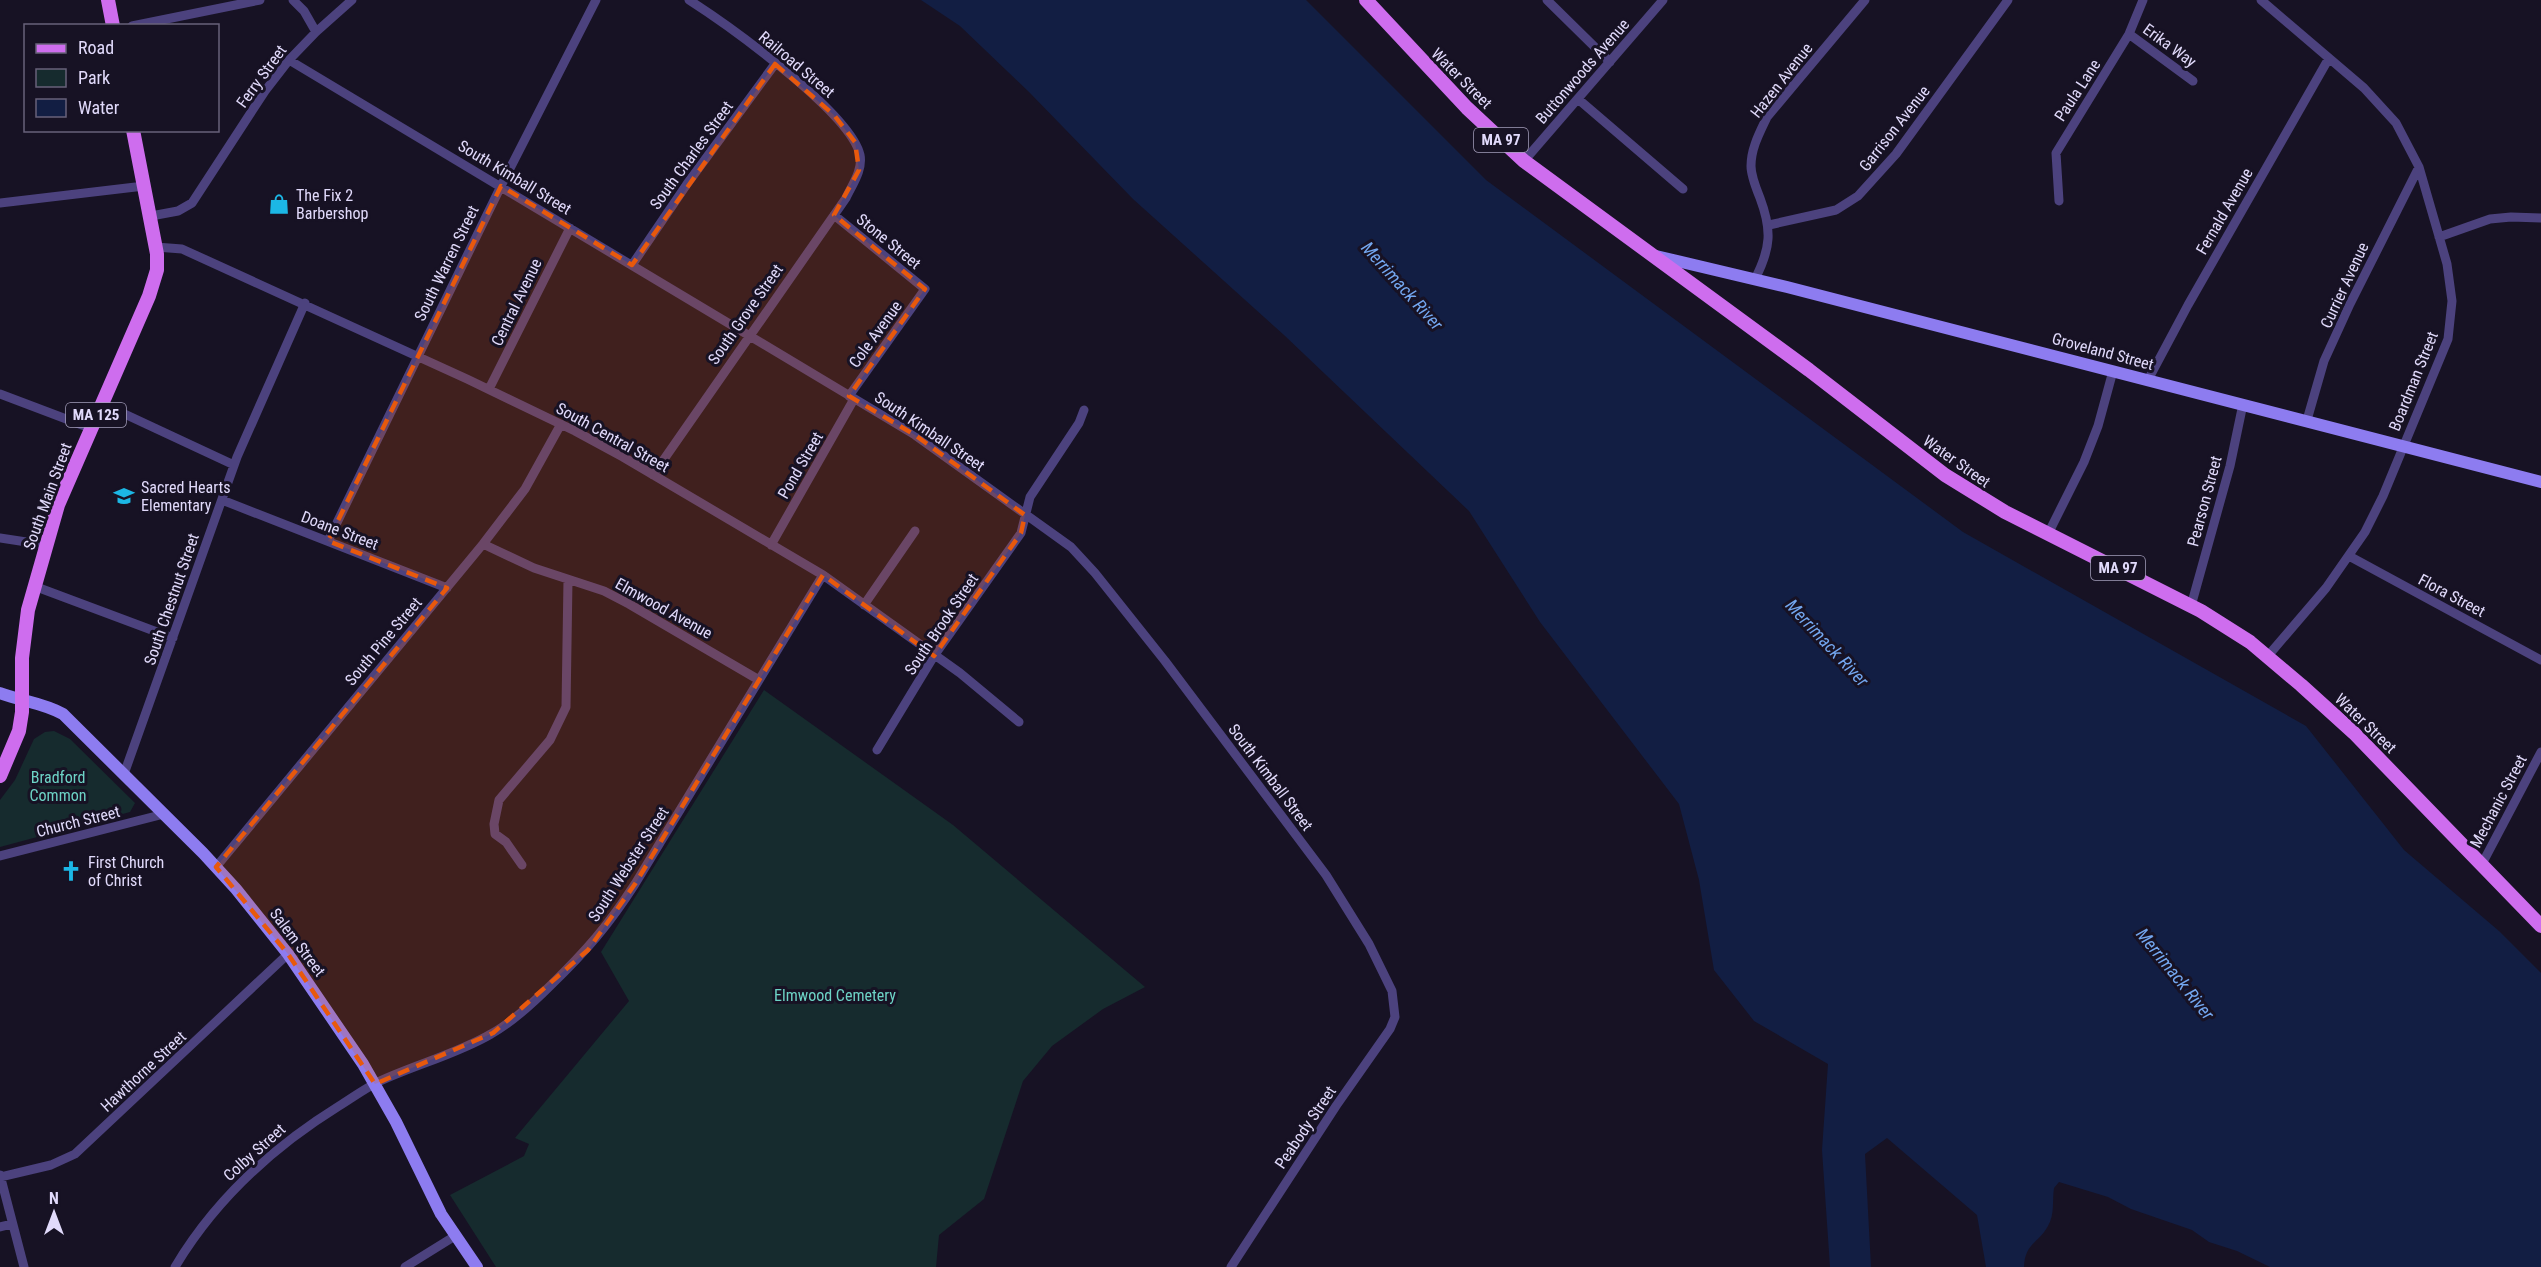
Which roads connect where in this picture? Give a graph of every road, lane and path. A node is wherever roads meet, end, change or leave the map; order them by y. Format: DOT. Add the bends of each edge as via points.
graph roads {
  1 [pos="108,0"];
  2 [pos="260,0"];
  3 [pos="293,0"];
  4 [pos="352,0"];
  5 [pos="596,0"];
  6 [pos="690,0"];
  7 [pos="1366,0"];
  8 [pos="1547,0"];
  9 [pos="1663,0"];
  10 [pos="1865,0"];
  11 [pos="2008,0"];
  12 [pos="2143,0"];
  13 [pos="2261,0"];
  14 [pos="113,24"];
  15 [pos="142,24"];
  16 [pos="316,32"];
  17 [pos="2129,34"];
  18 [pos="2329,58"];
  19 [pos="289,60"];
  20 [pos="1610,62"];
  21 [pos="776,64"];
  22 [pos="2193,81"];
  23 [pos="1578,99"];
  24 [pos="133,132"];
  25 [pos="1524,161"];
  26 [pos="2419,167"];
  27 [pos="860,170"];
  28 [pos="144,186"];
  29 [pos="501,186"];
  30 [pos="1683,189"];
  31 [pos="2058,201"];
  32 [pos="0,203"];
  33 [pos="834,215"];
  34 [pos="151,216"];
  35 [pos="2541,218"];
  36 [pos="1769,225"];
  37 [pos="570,228"];
  38 [pos="2439,237"];
  39 [pos="156,247"];
  40 [pos="1656,256"];
  41 [pos="632,265"];
  42 [pos="1755,279"];
  43 [pos="925,289"];
  44 [pos="305,303"];
  45 [pos="748,335"];
  46 [pos="418,356"];
  47 [pos="2113,371"];
  48 [pos="2148,380"];
  49 [pos="489,389"];
  50 [pos="0,394"];
  51 [pos="852,398"];
  52 [pos="101,403"];
  53 [pos="2243,404"];
  54 [pos="1084,410"];
  55 [pos="2307,420"];
  56 [pos="561,424"];
  57 [pos="90,428"];
  58 [pos="2404,446"];
  59 [pos="234,465"];
  60 [pos="653,475"];
  61 [pos="2541,482"];
  62 [pos="222,500"];
  63 [pos="1025,514"];
  64 [pos="915,531"];
  65 [pos="2048,534"];
  66 [pos="0,538"];
  67 [pos="328,541"];
  68 [pos="483,544"];
  69 [pos="46,545"];
  70 [pos="771,545"];
  71 [pos="2349,556"];
  72 [pos="823,576"];
  73 [pos="568,580"];
  74 [pos="34,586"];
  75 [pos="447,588"];
  76 [pos="864,605"];
  77 [pos="2191,606"];
  78 [pos="173,638"];
  79 [pos="934,656"];
  80 [pos="2267,657"];
  81 [pos="2541,660"];
  82 [pos="759,680"];
  83 [pos="0,693"];
  84 [pos="22,702"];
  85 [pos="1019,722"];
  86 [pos="878,750"];
  87 [pos="2541,752"];
  88 [pos="124,774"];
  89 [pos="0,776"];
  90 [pos="164,814"];
  91 [pos="0,856"];
  92 [pos="2482,864"];
  93 [pos="522,865"];
  94 [pos="216,867"];
  95 [pos="2541,926"];
  96 [pos="288,954"];
  97 [pos="1394,1000"];
  98 [pos="375,1083"];
  99 [pos="0,1176"];
  100 [pos="12,1224"];
  101 [pos="0,1227"];
  102 [pos="455,1236"];
  103 [pos="24,1267"];
  104 [pos="175,1267"];
  105 [pos="405,1267"];
  106 [pos="477,1267"];
  107 [pos="1231,1267"];
  1 -- 14 [label="main road"];
  2 -- 15 [label="street"];
  3 -- 16 [label="street"];
  4 -- 16 [label="street, Ferry Street"];
  5 -- 29 [label="street, South Warren Street"];
  6 -- 21 [label="street, Railroad Street"];
  7 -- 25 [label="main road, Water Street / MA 97" via="1459,101"];
  8 -- 20 [label="street"];
  9 -- 20 [label="street, Buttonwoods Avenue"];
  10 -- 36 [label="street, Hazen Avenue" via="1767,117 1758,134 1751,167"];
  11 -- 36 [label="street, Garrison Avenue" via="1896,154 1858,196 1836,210"];
  12 -- 17 [label="street, Paula Lane"];
  13 -- 18 [label="street, Boardman Street"];
  16 -- 19 [label="street, Ferry Street"];
  17 -- 22 [label="street, Erika Way"];
  17 -- 31 [label="street, Paula Lane" via="2056,153"];
  18 -- 26 [label="street, Boardman Street" via="2388,112"];
  18 -- 48 [label="street, Fernald Avenue"];
  19 -- 29 [label="street, South Kimball Street"];
  19 -- 34 [label="street, Ferry Street" via="192,203 178,211"];
  20 -- 23 [label="street, Buttonwoods Avenue"];
  21 -- 27 [label="street, Railroad Street" via="845,128 861,157"];
  21 -- 41 [label="street, South Charles Street"];
  23 -- 25 [label="street, Buttonwoods Avenue"];
  23 -- 30 [label="street"];
  24 -- 28 [label="main road, South Main Street / MA 125"];
  25 -- 40 [label="main road, Water Street / MA 97"];
  26 -- 38 [label="street, Boardman Street"];
  26 -- 55 [label="street, Currier Avenue" via="2324,362"];
  27 -- 33 [label="street, South Grove Street"];
  28 -- 32 [label="street"];
  28 -- 34 [label="main road, South Main Street / MA 125"];
  29 -- 37 [label="street, South Kimball Street"];
  29 -- 46 [label="street, South Warren Street"];
  33 -- 43 [label="street, Stone Street"];
  33 -- 45 [label="street, South Grove Street"];
  34 -- 39 [label="main road, South Main Street / MA 125"];
  35 -- 38 [label="street" via="2490,219"];
  36 -- 42 [label="street" via="1765,260"];
  37 -- 41 [label="street, South Kimball Street"];
  37 -- 49 [label="street, Central Avenue"];
  38 -- 58 [label="street, Boardman Street" via="2451,286 2448,339"];
  39 -- 44 [label="street, South Central Street" via="182,249"];
  39 -- 52 [label="main road, South Main Street / MA 125" via="154,284"];
  40 -- 42 [label="main road, Groveland Street"];
  40 -- 65 [label="main road, Water Street / MA 97" via="1946,475"];
  41 -- 45 [label="street, South Kimball Street"];
  42 -- 47 [label="main road, Groveland Street"];
  43 -- 51 [label="street, Cole Avenue"];
  44 -- 46 [label="street, South Central Street"];
  44 -- 59 [label="street, South Chestnut Street"];
  45 -- 51 [label="street, South Kimball Street"];
  45 -- 60 [label="street, South Grove Street"];
  46 -- 49 [label="street, South Central Street"];
  46 -- 67 [label="street, South Warren Street"];
  47 -- 48 [label="main road, Groveland Street"];
  47 -- 65 [label="street" via="2085,462"];
  48 -- 53 [label="main road, Groveland Street"];
  49 -- 56 [label="street, South Central Street"];
  50 -- 57 [label="street"];
  51 -- 63 [label="street, South Kimball Street" via="915,435"];
  51 -- 70 [label="street, Pond Street"];
  52 -- 57 [label="main road, South Main Street / MA 125"];
  52 -- 59 [label="street"];
  53 -- 55 [label="main road, Groveland Street"];
  53 -- 77 [label="street, Pearson Street"];
  54 -- 63 [label="street, South Brook Street" via="1030,497"];
  55 -- 58 [label="main road, Groveland Street"];
  56 -- 60 [label="street, South Central Street"];
  56 -- 68 [label="street, South Pine Street" via="525,489"];
  57 -- 69 [label="main road, South Main Street / MA 125"];
  58 -- 61 [label="main road, Groveland Street"];
  58 -- 71 [label="street, Boardman Street" via="2374,514"];
  59 -- 62 [label="street, South Chestnut Street"];
  60 -- 70 [label="street, South Central Street"];
  62 -- 67 [label="street, Doane Street"];
  62 -- 78 [label="street, South Chestnut Street"];
  63 -- 79 [label="street, South Brook Street" via="1021,533"];
  63 -- 97 [label="street, South Kimball Street" via="1071,547 1095,573 1292,828 1369,944"];
  64 -- 76 [label="street"];
  65 -- 77 [label="main road, Water Street / MA 97"];
  66 -- 69 [label="street"];
  67 -- 75 [label="street, Doane Street"];
  68 -- 73 [label="street, Elmwood Avenue"];
  68 -- 75 [label="street, South Pine Street"];
  69 -- 74 [label="main road, South Main Street / MA 125"];
  70 -- 72 [label="street, South Central Street"];
  71 -- 80 [label="street, Boardman Street"];
  71 -- 81 [label="street, Flora Street"];
  72 -- 76 [label="street, South Central Street"];
  72 -- 82 [label="street, South Webster Street"];
  73 -- 82 [label="street, Elmwood Avenue" via="629,604"];
  73 -- 93 [label="street" via="566,707 550,740 499,800 496,811 495,834 513,850"];
  74 -- 78 [label="street"];
  74 -- 84 [label="main road, South Main Street / MA 125" via="22,658"];
  75 -- 94 [label="street, South Pine Street"];
  76 -- 79 [label="street, South Central Street"];
  77 -- 80 [label="main road, Water Street / MA 97"];
  78 -- 88 [label="street, South Chestnut Street"];
  79 -- 85 [label="street, South Central Street"];
  79 -- 86 [label="street, South Brook Street"];
  80 -- 92 [label="main road, Water Street / MA 97" via="2354,734"];
  82 -- 98 [label="street, South Webster Street" via="612,920 588,950 493,1034"];
  83 -- 84 [label="main road, Salem Street"];
  84 -- 88 [label="main road, Salem Street" via="45,705 63,714"];
  84 -- 89 [label="main road, South Main Street / MA 125" via="17,741"];
  87 -- 92 [label="street, Mechanic Street"];
  88 -- 90 [label="main road, Salem Street"];
  90 -- 91 [label="street, Church Street"];
  90 -- 94 [label="main road, Salem Street"];
  92 -- 95 [label="main road, Water Street / MA 97"];
  94 -- 96 [label="main road, Salem Street"];
  96 -- 98 [label="main road, Salem Street"];
  96 -- 99 [label="street, Hawthorne Street" via="75,1154 51,1165"];
  97 -- 107 [label="street, Peabody Street" via="1395,1017 1390,1029"];
  98 -- 102 [label="main road, Salem Street"];
  98 -- 104 [label="street, Colby Street" via="303,1129 261,1163 208,1218"];
  99 -- 100 [label="street"];
  100 -- 101 [label="street"];
  100 -- 103 [label="street"];
  102 -- 105 [label="street"];
  102 -- 106 [label="main road, Salem Street"];
}
